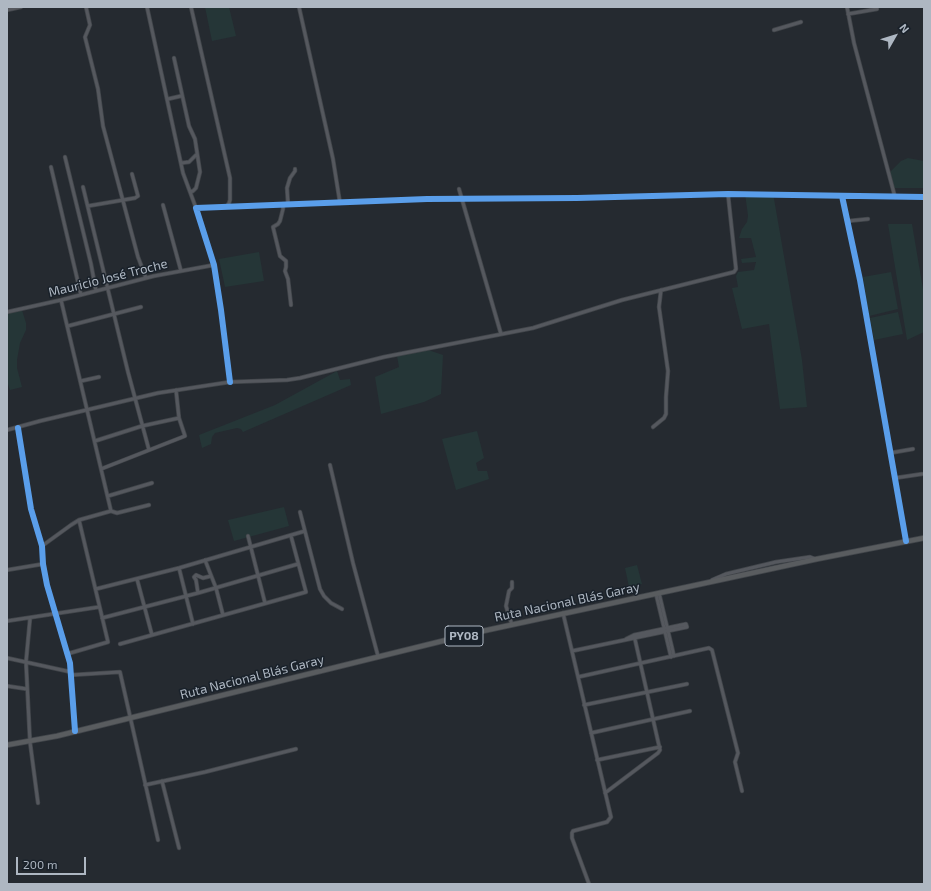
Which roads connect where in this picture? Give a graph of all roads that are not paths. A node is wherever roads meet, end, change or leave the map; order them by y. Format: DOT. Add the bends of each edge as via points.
graph roads {
  1 [pos="21,7"];
  2 [pos="86,7"];
  3 [pos="147,7"];
  4 [pos="191,7"];
  5 [pos="299,7"];
  6 [pos="847,7"];
  7 [pos="877,9"];
  8 [pos="7,10"];
  9 [pos="848,14"];
  10 [pos="801,22"];
  11 [pos="774,30"];
  12 [pos="174,58"];
  13 [pos="181,96"];
  14 [pos="168,99"];
  15 [pos="197,154"];
  16 [pos="65,157"];
  17 [pos="181,163"];
  18 [pos="52,167"];
  19 [pos="294,169"];
  20 [pos="132,174"];
  21 [pos="83,186"];
  22 [pos="458,189"];
  23 [pos="190,192"];
  24 [pos="728,194"];
  25 [pos="842,196"];
  26 [pos="924,196"];
  27 [pos="895,197"];
  28 [pos="123,200"];
  29 [pos="461,200"];
  30 [pos="340,203"];
  31 [pos="282,204"];
  32 [pos="288,204"];
  33 [pos="163,205"];
  34 [pos="88,206"];
  35 [pos="227,206"];
  36 [pos="196,208"];
  37 [pos="868,219"];
  38 [pos="848,221"];
  39 [pos="214,265"];
  40 [pos="181,271"];
  41 [pos="146,278"];
  42 [pos="108,288"];
  43 [pos="661,290"];
  44 [pos="96,291"];
  45 [pos="81,295"];
  46 [pos="61,300"];
  47 [pos="291,305"];
  48 [pos="141,307"];
  49 [pos="7,312"];
  50 [pos="114,314"];
  51 [pos="68,326"];
  52 [pos="501,334"];
  53 [pos="99,377"];
  54 [pos="81,382"];
  55 [pos="230,382"];
  56 [pos="176,390"];
  57 [pos="135,397"];
  58 [pos="88,410"];
  59 [pos="179,418"];
  60 [pos="142,426"];
  61 [pos="654,427"];
  62 [pos="18,428"];
  63 [pos="7,430"];
  64 [pos="95,441"];
  65 [pos="913,449"];
  66 [pos="149,450"];
  67 [pos="890,453"];
  68 [pos="330,465"];
  69 [pos="102,468"];
  70 [pos="922,474"];
  71 [pos="895,478"];
  72 [pos="152,483"];
  73 [pos="108,496"];
  74 [pos="149,505"];
  75 [pos="111,510"];
  76 [pos="300,512"];
  77 [pos="79,520"];
  78 [pos="305,531"];
  79 [pos="248,536"];
  80 [pos="291,536"];
  81 [pos="924,538"];
  82 [pos="906,541"];
  83 [pos="42,546"];
  84 [pos="251,547"];
  85 [pos="205,560"];
  86 [pos="43,564"];
  87 [pos="298,564"];
  88 [pos="179,568"];
  89 [pos="7,570"];
  90 [pos="258,575"];
  91 [pos="210,576"];
  92 [pos="137,579"];
  93 [pos="512,582"];
  94 [pos="216,588"];
  95 [pos="96,589"];
  96 [pos="198,593"];
  97 [pos="658,593"];
  98 [pos="185,596"];
  99 [pos="265,603"];
  100 [pos="144,607"];
  101 [pos="99,608"];
  102 [pos="342,609"];
  103 [pos="563,613"];
  104 [pos="55,615"];
  105 [pos="223,615"];
  106 [pos="102,618"];
  107 [pos="30,619"];
  108 [pos="7,621"];
  109 [pos="193,624"];
  110 [pos="512,625"];
  111 [pos="666,630"];
  112 [pos="152,635"];
  113 [pos="634,636"];
  114 [pos="120,644"];
  115 [pos="572,651"];
  116 [pos="67,654"];
  117 [pos="378,656"];
  118 [pos="673,657"];
  119 [pos="7,658"];
  120 [pos="26,662"];
  121 [pos="641,664"];
  122 [pos="71,674"];
  123 [pos="578,677"];
  124 [pos="687,684"];
  125 [pos="7,686"];
  126 [pos="27,688"];
  127 [pos="647,691"];
  128 [pos="584,705"];
  129 [pos="690,711"];
  130 [pos="130,718"];
  131 [pos="653,720"];
  132 [pos="75,731"];
  133 [pos="591,733"];
  134 [pos="30,742"];
  135 [pos="7,745"];
  136 [pos="660,746"];
  137 [pos="296,749"];
  138 [pos="597,760"];
  139 [pos="162,781"];
  140 [pos="145,785"];
  141 [pos="742,791"];
  142 [pos="605,793"];
  143 [pos="38,803"];
  144 [pos="158,840"];
  145 [pos="179,848"];
  146 [pos="589,884"];
  1 -- 8 [label="street"];
  2 -- 28 [label="street" via="90,25 85,37 98,90 103,126"];
  3 -- 14 [label="street"];
  4 -- 35 [label="street" via="230,178 230,200"];
  5 -- 30 [label="street" via="333,159"];
  6 -- 9 [label="street"];
  7 -- 9 [label="street"];
  9 -- 27 [label="street"];
  10 -- 11 [label="street"];
  12 -- 13 [label="street"];
  13 -- 14 [label="street"];
  13 -- 15 [label="street" via="195,139"];
  14 -- 17 [label="street"];
  15 -- 17 [label="street" via="190,162"];
  15 -- 23 [label="street" via="200,172 196,188"];
  16 -- 44 [label="street"];
  17 -- 23 [label="street"];
  18 -- 45 [label="street"];
  19 -- 32 [label="street" via="288,188"];
  20 -- 28 [label="street" via="138,196"];
  21 -- 34 [label="street"];
  22 -- 29 [label="street"];
  23 -- 36 [label="street"];
  24 -- 25 [label="street"];
  24 -- 29 [label="street"];
  24 -- 43 [label="street" via="736,270"];
  25 -- 27 [label="street"];
  25 -- 38 [label="street"];
  26 -- 27 [label="street"];
  28 -- 34 [label="street"];
  28 -- 41 [label="street"];
  29 -- 30 [label="street"];
  29 -- 52 [label="street"];
  30 -- 32 [label="street"];
  31 -- 32 [label="street"];
  31 -- 35 [label="street"];
  31 -- 47 [label="street" via="280,221 273,227 280,256 286,261 285,271"];
  33 -- 40 [label="street"];
  34 -- 42 [label="street"];
  35 -- 36 [label="street"];
  36 -- 39 [label="street"];
  37 -- 38 [label="street"];
  38 -- 67 [label="street"];
  39 -- 40 [label="street, Mauricio José Troche"];
  39 -- 55 [label="street"];
  40 -- 41 [label="street, Mauricio José Troche"];
  41 -- 42 [label="street, Mauricio José Troche"];
  42 -- 44 [label="street, Mauricio José Troche"];
  42 -- 50 [label="street"];
  43 -- 52 [label="street" via="533,328"];
  43 -- 61 [label="street" via="658,307 668,371 666,414"];
  44 -- 45 [label="street, Mauricio José Troche"];
  45 -- 46 [label="street, Mauricio José Troche"];
  46 -- 49 [label="street, Mauricio José Troche"];
  46 -- 51 [label="street"];
  48 -- 50 [label="street"];
  50 -- 51 [label="street"];
  50 -- 57 [label="street"];
  51 -- 54 [label="street"];
  52 -- 55 [label="street" via="300,378"];
  53 -- 54 [label="street"];
  54 -- 58 [label="street"];
  55 -- 56 [label="street"];
  56 -- 57 [label="street"];
  56 -- 59 [label="street"];
  57 -- 58 [label="street"];
  57 -- 60 [label="street"];
  58 -- 62 [label="street"];
  58 -- 64 [label="street"];
  59 -- 60 [label="street"];
  59 -- 66 [label="street" via="185,436"];
  60 -- 64 [label="street"];
  60 -- 66 [label="street"];
  62 -- 63 [label="street"];
  62 -- 83 [label="street" via="31,509"];
  64 -- 69 [label="street"];
  65 -- 67 [label="street"];
  66 -- 69 [label="street"];
  67 -- 71 [label="street"];
  68 -- 117 [label="street"];
  69 -- 73 [label="street"];
  70 -- 71 [label="street"];
  71 -- 82 [label="street"];
  72 -- 73 [label="street"];
  73 -- 75 [label="street"];
  74 -- 75 [label="street" via="117,513"];
  75 -- 77 [label="street"];
  76 -- 78 [label="street"];
  77 -- 83 [label="street"];
  77 -- 95 [label="street"];
  78 -- 80 [label="street"];
  78 -- 102 [label="street" via="320,589 331,603"];
  79 -- 84 [label="street"];
  80 -- 84 [label="street"];
  80 -- 87 [label="street"];
  81 -- 82 [label="highway, Ruta Nacional Blás Garay / PY08"];
  82 -- 97 [label="highway, Ruta Nacional Blás Garay / PY08"];
  83 -- 86 [label="street"];
  84 -- 85 [label="street"];
  84 -- 90 [label="street"];
  85 -- 88 [label="street"];
  85 -- 91 [label="street"];
  86 -- 89 [label="street"];
  86 -- 104 [label="street"];
  87 -- 90 [label="street"];
  87 -- 99 [label="street" via="306,592"];
  88 -- 92 [label="street"];
  88 -- 98 [label="street"];
  90 -- 94 [label="street"];
  90 -- 99 [label="street"];
  91 -- 94 [label="street"];
  91 -- 96 [label="street" via="194,576"];
  92 -- 95 [label="street"];
  92 -- 100 [label="street"];
  93 -- 110 [label="street" via="506,606"];
  94 -- 96 [label="street"];
  94 -- 105 [label="street"];
  95 -- 101 [label="street"];
  96 -- 98 [label="street"];
  97 -- 103 [label="highway, Ruta Nacional Blás Garay / PY08"];
  97 -- 111 [label="street"];
  98 -- 100 [label="street"];
  98 -- 109 [label="street"];
  99 -- 105 [label="street"];
  100 -- 106 [label="street"];
  100 -- 112 [label="street"];
  101 -- 104 [label="street"];
  101 -- 106 [label="street"];
  103 -- 110 [label="highway, Ruta Nacional Blás Garay / PY08"];
  103 -- 115 [label="street"];
  104 -- 107 [label="street"];
  104 -- 116 [label="street"];
  105 -- 109 [label="street"];
  106 -- 116 [label="street" via="108,642"];
  107 -- 108 [label="street"];
  107 -- 120 [label="street"];
  109 -- 112 [label="street"];
  110 -- 117 [label="highway, Ruta Nacional Blás Garay / PY08"];
  111 -- 111 [label="street" via="687,627 686,624"];
  111 -- 113 [label="street"];
  111 -- 118 [label="street"];
  112 -- 114 [label="street"];
  113 -- 115 [label="street"];
  113 -- 121 [label="street"];
  115 -- 123 [label="street"];
  116 -- 122 [label="street"];
  117 -- 130 [label="highway, Ruta Nacional Blás Garay / PY08"];
  118 -- 121 [label="street"];
  118 -- 141 [label="street" via="709,648 712,650 738,753 736,762"];
  119 -- 120 [label="street"];
  120 -- 122 [label="street"];
  120 -- 126 [label="street"];
  121 -- 123 [label="street"];
  121 -- 127 [label="street"];
  122 -- 130 [label="street" via="120,672"];
  122 -- 132 [label="street"];
  123 -- 128 [label="street"];
  124 -- 127 [label="street"];
  125 -- 126 [label="street"];
  126 -- 134 [label="street"];
  127 -- 128 [label="street"];
  127 -- 131 [label="street"];
  128 -- 133 [label="street"];
  129 -- 131 [label="street"];
  130 -- 132 [label="highway, Ruta Nacional Blás Garay / PY08"];
  130 -- 140 [label="street"];
  131 -- 133 [label="street"];
  131 -- 136 [label="street"];
  132 -- 134 [label="highway, Ruta Nacional Blás Garay / PY08"];
  133 -- 138 [label="street"];
  134 -- 135 [label="highway, Ruta Nacional Blás Garay / PY08"];
  134 -- 143 [label="street"];
  136 -- 138 [label="street"];
  136 -- 142 [label="street" via="658,752"];
  137 -- 139 [label="street"];
  138 -- 142 [label="street"];
  139 -- 140 [label="street"];
  139 -- 145 [label="street"];
  140 -- 144 [label="street"];
  142 -- 146 [label="street" via="610,820 572,833"];
}
